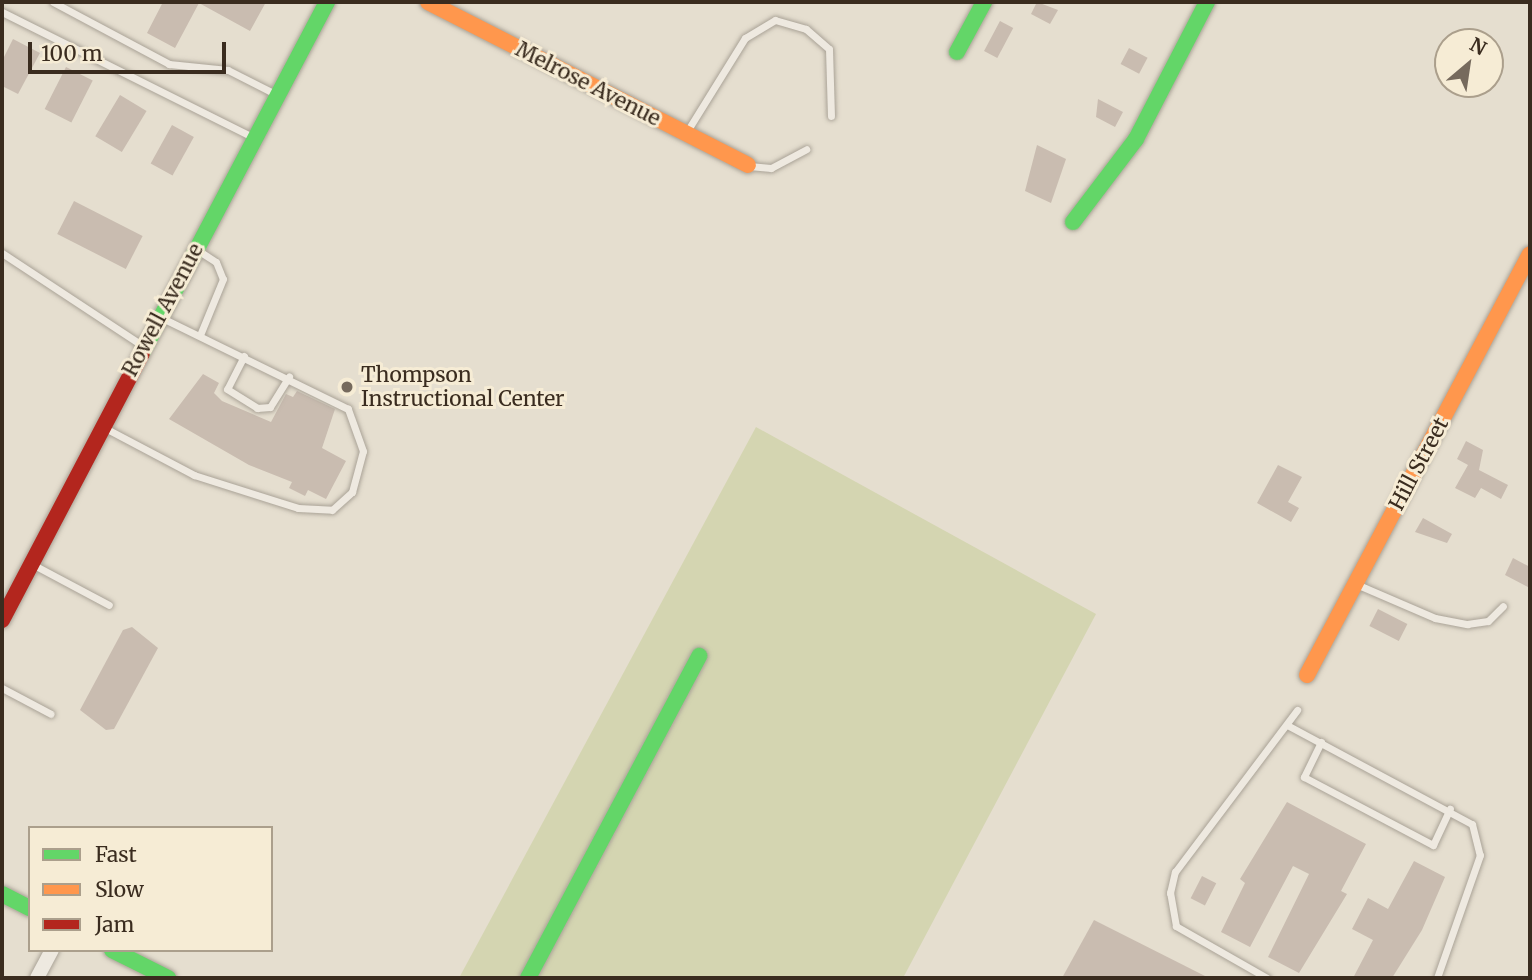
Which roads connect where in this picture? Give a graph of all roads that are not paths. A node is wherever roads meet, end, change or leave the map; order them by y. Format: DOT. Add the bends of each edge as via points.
graph roads {
  1 [pos="53,2"];
  2 [pos="327,2"];
  3 [pos="428,2"];
  4 [pos="984,2"];
  5 [pos="1207,2"];
  6 [pos="2,12"];
  7 [pos="957,52"];
  8 [pos="277,96"];
  9 [pos="831,116"];
  10 [pos="686,134"];
  11 [pos="255,138"];
  12 [pos="806,149"];
  13 [pos="748,165"];
  14 [pos="1073,222"];
  15 [pos="195,249"];
  16 [pos="2,253"];
  17 [pos="1530,254"];
  18 [pos="159,316"];
  19 [pos="201,335"];
  20 [pos="144,347"];
  21 [pos="244,356"];
  22 [pos="289,376"];
  23 [pos="101,426"];
  24 [pos="32,564"];
  25 [pos="1356,583"];
  26 [pos="109,606"];
  27 [pos="1503,606"];
  28 [pos="2,620"];
  29 [pos="699,656"];
  30 [pos="1307,675"];
  31 [pos="2,688"];
  32 [pos="1297,710"];
  33 [pos="51,714"];
  34 [pos="1287,725"];
  35 [pos="1321,742"];
  36 [pos="1450,809"];
  37 [pos="2,894"];
  38 [pos="28,907"];
  39 [pos="51,952"];
  40 [pos="116,952"];
  41 [pos="37,978"];
  42 [pos="168,978"];
  43 [pos="528,978"];
  44 [pos="1267,978"];
  45 [pos="1437,978"];
  1 -- 8 [label="lane" via="169,64 228,70"];
  2 -- 8 [label="street, Rowell Avenue"];
  3 -- 10 [label="street, Melrose Avenue"];
  4 -- 7 [label="street"];
  5 -- 14 [label="street" via="1136,139"];
  6 -- 11 [label="lane"];
  8 -- 11 [label="street, Rowell Avenue"];
  9 -- 10 [label="lane" via="829,50 806,29 775,20 745,38"];
  10 -- 13 [label="street, Melrose Avenue"];
  11 -- 15 [label="street, Rowell Avenue"];
  12 -- 13 [label="lane" via="771,168"];
  15 -- 18 [label="street, Rowell Avenue"];
  15 -- 19 [label="lane" via="216,262 223,279"];
  16 -- 20 [label="lane"];
  17 -- 25 [label="street, Hill Street"];
  18 -- 19 [label="lane"];
  18 -- 20 [label="street, Rowell Avenue"];
  19 -- 21 [label="lane"];
  20 -- 23 [label="street, Rowell Avenue"];
  21 -- 22 [label="lane"];
  21 -- 22 [label="lane" via="227,389 257,408 270,407"];
  22 -- 23 [label="lane" via="344,406 357,423 360,471 348,498 332,510 298,508 203,478"];
  23 -- 24 [label="street, Rowell Avenue"];
  24 -- 26 [label="lane"];
  24 -- 28 [label="street, Rowell Avenue"];
  25 -- 27 [label="lane" via="1435,618 1467,624 1488,621"];
  25 -- 30 [label="street, Hill Street"];
  29 -- 43 [label="street"];
  31 -- 33 [label="lane"];
  32 -- 34 [label="lane"];
  34 -- 35 [label="lane"];
  34 -- 44 [label="lane" via="1175,872 1170,893 1176,926"];
  35 -- 36 [label="lane"];
  35 -- 36 [label="lane" via="1304,777 1433,845"];
  36 -- 45 [label="lane" via="1472,824 1480,855"];
  37 -- 38 [label="street"];
  39 -- 41 [label="street"];
  40 -- 42 [label="street"];
}
